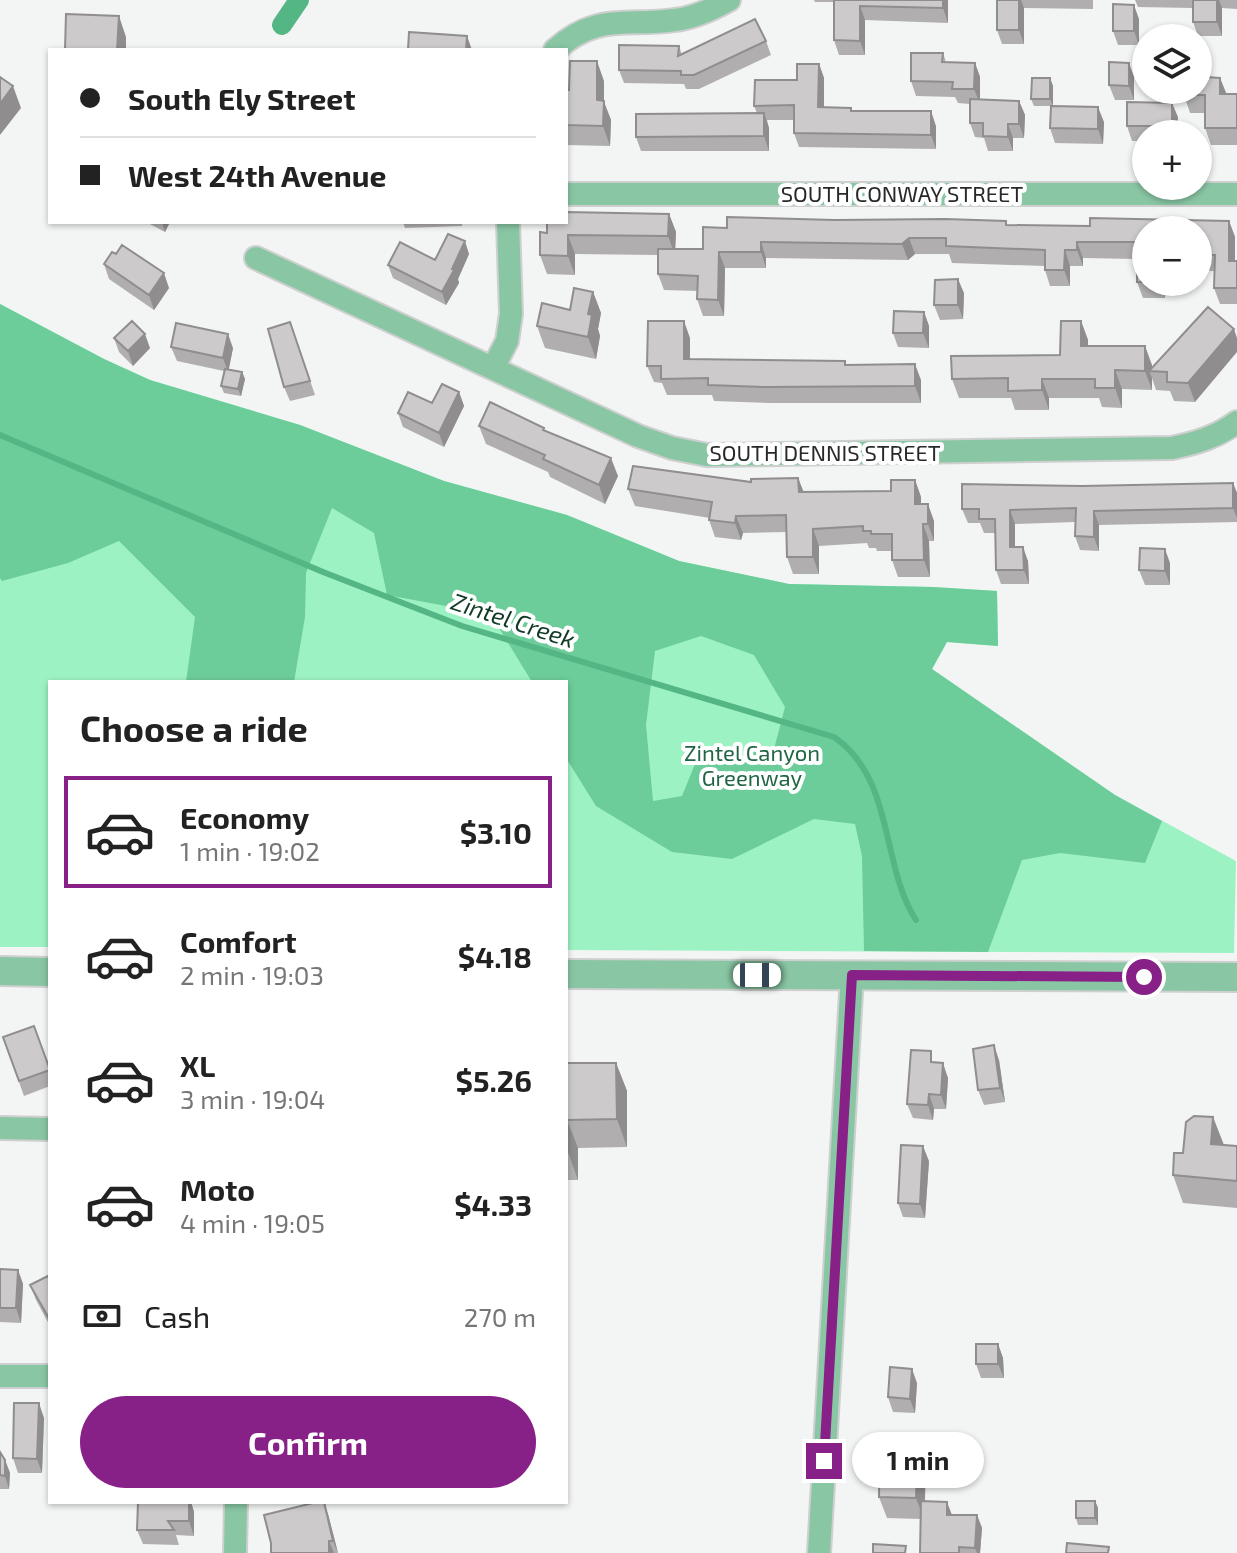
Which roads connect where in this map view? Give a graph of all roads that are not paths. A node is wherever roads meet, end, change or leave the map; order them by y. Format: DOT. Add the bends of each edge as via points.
graph roads {
  1 [pos="729,0"];
  2 [pos="558,48"];
  3 [pos="568,194"];
  4 [pos="1237,194"];
  5 [pos="508,224"];
  6 [pos="256,258"];
  7 [pos="493,368"];
  8 [pos="1237,422"];
  9 [pos="0,971"];
  10 [pos="48,972"];
  11 [pos="568,974"];
  12 [pos="852,975"];
  13 [pos="1237,977"];
  14 [pos="0,1128"];
  15 [pos="48,1129"];
  16 [pos="0,1376"];
  17 [pos="48,1376"];
  18 [pos="236,1504"];
  19 [pos="235,1553"];
  20 [pos="819,1553"];
  1 -- 2 [label="street" via="676,20 611,22 583,30"];
  3 -- 4 [label="street, SOUTH CONWAY STREET"];
  5 -- 7 [label="street" via="511,314 507,341"];
  6 -- 7 [label="street, SOUTH DENNIS STREET"];
  7 -- 8 [label="street, SOUTH DENNIS STREET" via="638,436 707,455 1172,448 1197,443"];
  9 -- 10 [label="street"];
  11 -- 12 [label="street"];
  12 -- 13 [label="street"];
  12 -- 20 [label="street"];
  14 -- 15 [label="street"];
  16 -- 17 [label="street"];
  18 -- 19 [label="street"];
}
